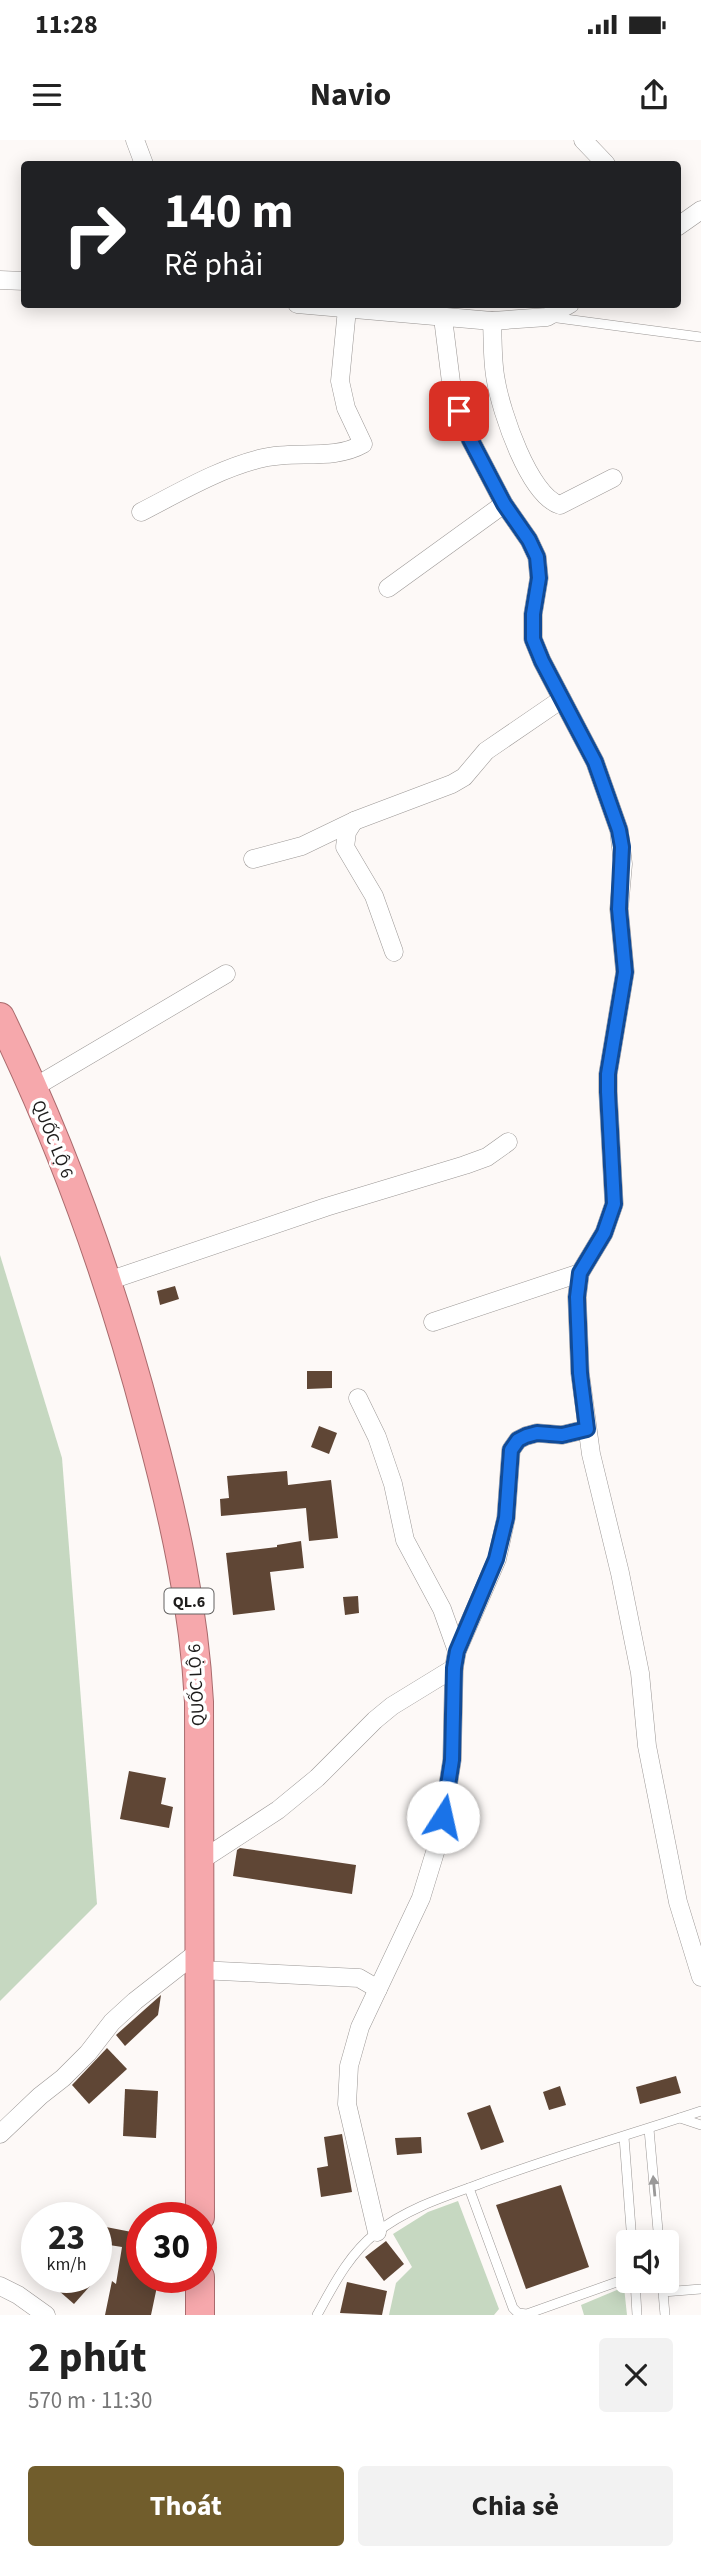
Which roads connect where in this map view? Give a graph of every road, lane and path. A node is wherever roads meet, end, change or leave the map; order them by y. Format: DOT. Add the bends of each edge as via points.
graph roads {
  1 [pos="135,140"];
  2 [pos="583,140"];
  3 [pos="143,161"];
  4 [pos="603,161"];
  5 [pos="701,210"];
  6 [pos="681,225"];
  7 [pos="0,280"];
  8 [pos="21,281"];
  9 [pos="336,308"];
  10 [pos="563,308"];
  11 [pos="346,309"];
  12 [pos="443,317"];
  13 [pos="547,317"];
  14 [pos="492,321"];
  15 [pos="701,337"];
  16 [pos="613,478"];
  17 [pos="504,504"];
  18 [pos="141,512"];
  19 [pos="388,588"];
  20 [pos="562,699"];
  21 [pos="354,821"];
  22 [pos="253,859"];
  23 [pos="394,952"];
  24 [pos="226,974"];
  25 [pos="0,1017"];
  26 [pos="33,1088"];
  27 [pos="508,1142"];
  28 [pos="580,1273"];
  29 [pos="108,1281"];
  30 [pos="433,1322"];
  31 [pos="358,1398"];
  32 [pos="587,1429"];
  33 [pos="455,1659"];
  34 [pos="200,1861"];
  35 [pos="199,1960"];
  36 [pos="701,1977"];
  37 [pos="378,1989"];
  38 [pos="701,2111"];
  39 [pos="680,2118"];
  40 [pos="701,2125"];
  41 [pos="649,2129"];
  42 [pos="0,2134"];
  43 [pos="624,2137"];
  44 [pos="469,2188"];
  45 [pos="200,2202"];
  46 [pos="631,2230"];
  47 [pos="658,2230"];
  48 [pos="377,2232"];
  49 [pos="616,2282"];
  50 [pos="0,2286"];
  51 [pos="701,2289"];
  52 [pos="679,2291"];
  53 [pos="200,2293"];
  54 [pos="636,2293"];
  55 [pos="663,2293"];
  56 [pos="34,2312"];
  57 [pos="201,2315"];
  58 [pos="317,2315"];
  59 [pos="637,2315"];
  60 [pos="665,2315"];
  1 -- 3 [label="street"];
  2 -- 4 [label="street"];
  5 -- 6 [label="street"];
  7 -- 8 [label="street"];
  9 -- 11 [label="street"];
  10 -- 13 [label="street"];
  11 -- 12 [label="street"];
  11 -- 18 [label="street" via="340,381 346,408 363,444 344,453 266,457 213,476"];
  12 -- 14 [label="street"];
  12 -- 17 [label="street" via="459,411"];
  13 -- 14 [label="street"];
  13 -- 15 [label="lane"];
  14 -- 16 [label="street" via="495,379 502,408 542,493 560,505"];
  17 -- 19 [label="street"];
  17 -- 20 [label="street" via="537,557 533,639"];
  20 -- 21 [label="street" via="486,751 464,777"];
  20 -- 28 [label="street" via="595,762 619,830 623,863 619,909 625,972 608,1074 614,1204 604,1233"];
  21 -- 22 [label="street" via="302,846"];
  21 -- 23 [label="street" via="345,847 374,896"];
  24 -- 26 [label="street"];
  25 -- 26 [label="highway, QUỐC LỘ 6 / QL.6"];
  26 -- 29 [label="highway, QUỐC LỘ 6 / QL.6"];
  27 -- 29 [label="street" via="465,1165"];
  28 -- 30 [label="street"];
  28 -- 32 [label="street" via="579,1343"];
  29 -- 34 [label="highway, QUỐC LỘ 6 / QL.6" via="168,1498 191,1616 199,1702"];
  31 -- 33 [label="street" via="393,1484 405,1540 442,1609"];
  32 -- 33 [label="street" via="526,1436 511,1450 506,1518 496,1559"];
  32 -- 36 [label="street" via="640,1673 647,1746 678,1902"];
  33 -- 34 [label="street" via="375,1720 278,1810"];
  33 -- 37 [label="street" via="452,1760 440,1836 421,1898"];
  34 -- 35 [label="highway, QUỐC LỘ 6 / QL.6"];
  35 -- 37 [label="street" via="359,1978"];
  35 -- 42 [label="street" via="135,2001 63,2078"];
  35 -- 45 [label="highway, QUỐC LỘ 6 / QL.6"];
  37 -- 48 [label="street" via="354,2044 347,2104"];
  38 -- 39 [label="lane"];
  39 -- 40 [label="lane"];
  39 -- 41 [label="lane"];
  41 -- 43 [label="lane"];
  47 -- 41 [label="lane, one-way"];
  43 -- 44 [label="lane"];
  43 -- 46 [label="lane"];
  44 -- 48 [label="lane" via="435,2200"];
  44 -- 49 [label="lane" via="518,2312 527,2314"];
  48 -- 58 [label="lane" via="337,2278"];
  50 -- 56 [label="street"];
  51 -- 52 [label="lane"];
  53 -- 57 [label="highway"];
  54 -- 59 [label="lane"];
  55 -- 60 [label="lane"];
}
